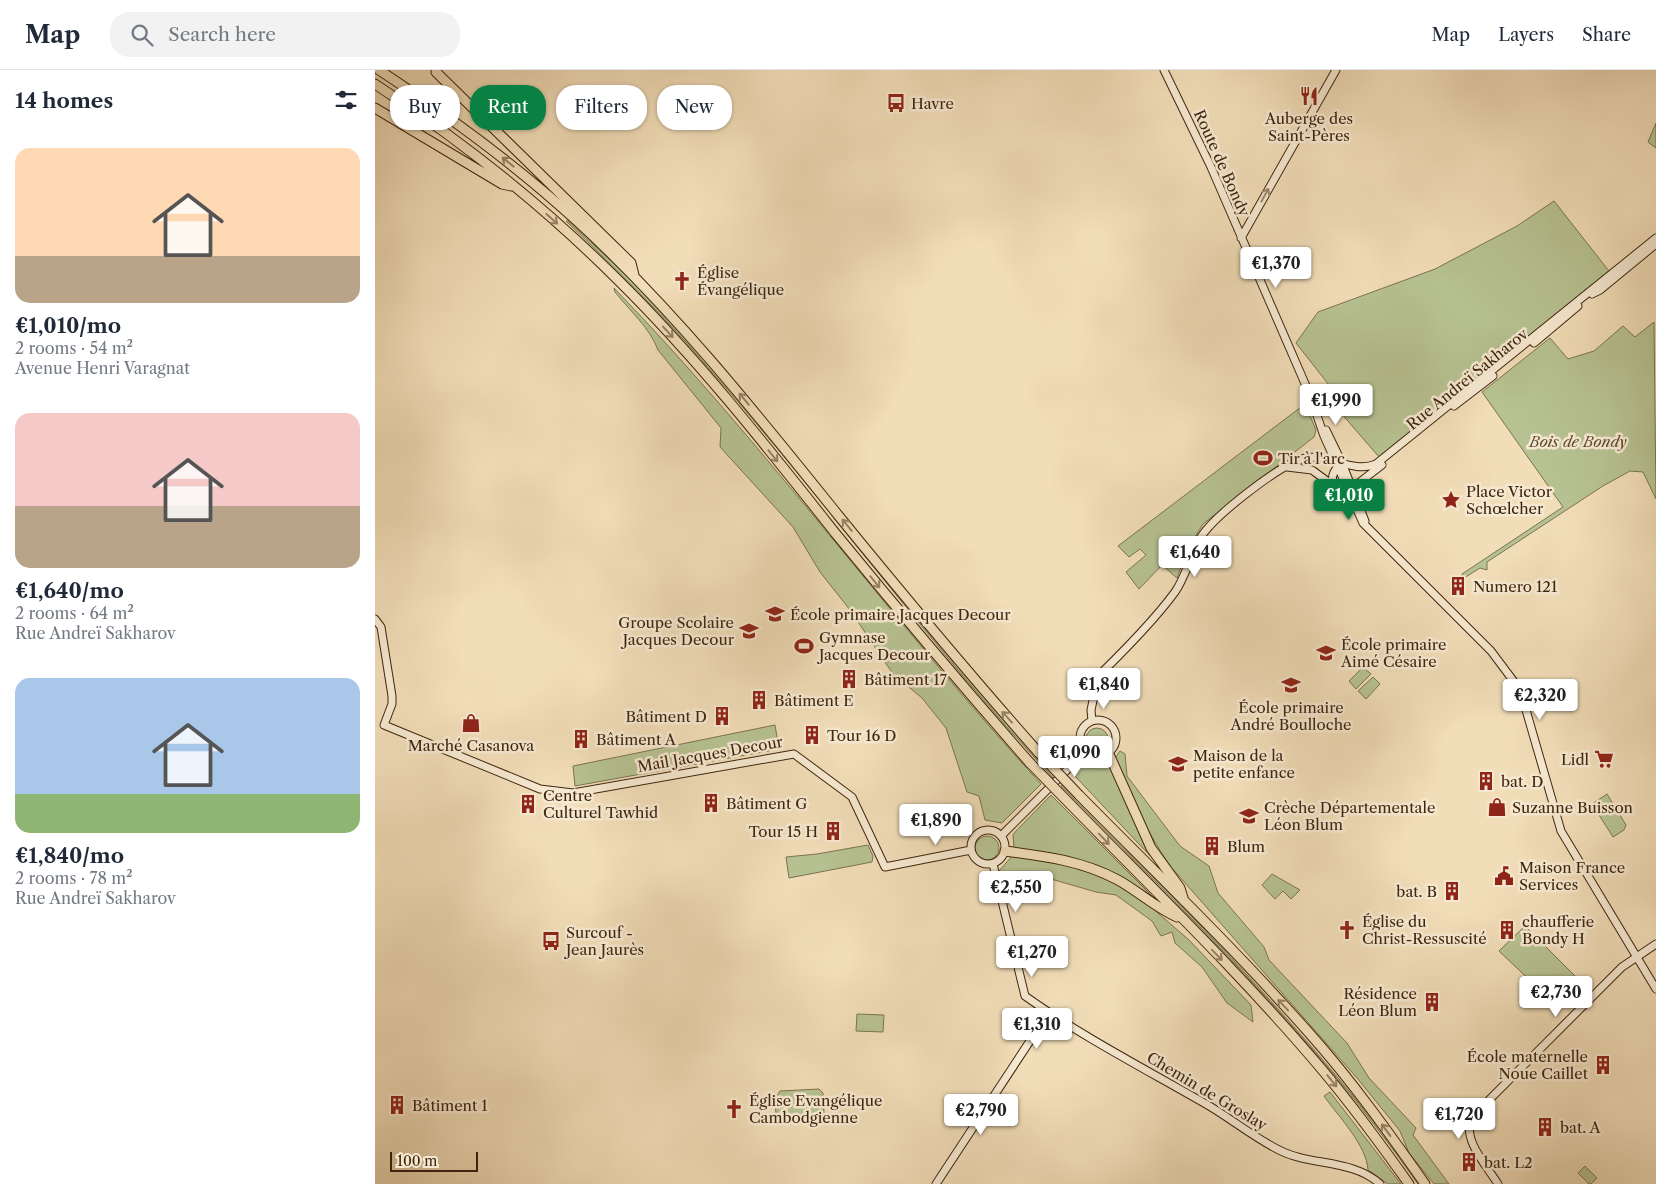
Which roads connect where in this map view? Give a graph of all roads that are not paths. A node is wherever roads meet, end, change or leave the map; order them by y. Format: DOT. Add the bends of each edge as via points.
graph roads {
  1 [pos="379,70"];
  2 [pos="1164,70"];
  3 [pos="1335,70"];
  4 [pos="436,72"];
  5 [pos="375,84"];
  6 [pos="375,108"];
  7 [pos="515,187"];
  8 [pos="1241,238"];
  9 [pos="1656,238"];
  10 [pos="1656,244"];
  11 [pos="635,277"];
  12 [pos="1337,466"];
  13 [pos="1287,467"];
  14 [pos="1335,488"];
  15 [pos="1350,490"];
  16 [pos="375,619"];
  17 [pos="378,628"];
  18 [pos="1098,677"];
  19 [pos="1083,695"];
  20 [pos="1092,721"];
  21 [pos="1086,751"];
  22 [pos="1108,752"];
  23 [pos="1001,836"];
  24 [pos="971,850"];
  25 [pos="1005,851"];
  26 [pos="993,864"];
  27 [pos="1184,901"];
  28 [pos="1183,920"];
  29 [pos="1656,944"];
  30 [pos="1638,955"];
  31 [pos="1656,989"];
  32 [pos="1049,1012"];
  33 [pos="936,1184"];
  34 [pos="1379,1184"];
  35 [pos="1409,1184"];
  36 [pos="1425,1184"];
  37 [pos="1498,1184"];
  11 -- 1 [label="highway, one-way" via="577,221 490,148"];
  2 -- 8 [label="street, Route de Bondy"];
  8 -- 3 [label="street, one-way"];
  4 -- 11 [label="highway" via="631,263"];
  5 -- 7 [label="highway" via="415,110"];
  6 -- 7 [label="highway" via="503,184"];
  7 -- 28 [label="highway, one-way, bridge" via="620,281 694,360 901,614 1030,762"];
  8 -- 12 [label="street, Route de Bondy"];
  9 -- 12 [label="street, Rue Andreï Sakharov" via="1376,464"];
  10 -- 15 [label="street, Rue Andreï Sakharov"];
  27 -- 11 [label="highway, one-way, bridge" via="1039,753 953,655 720,370"];
  12 -- 13 [label="street, Rue Andreï Sakharov" via="1310,458 1299,459"];
  12 -- 14 [label="street" via="1332,481"];
  12 -- 15 [label="street"];
  13 -- 14 [label="street" via="1312,470"];
  13 -- 18 [label="street, Rue Andreï Sakharov" via="1207,527 1170,598"];
  14 -- 15 [label="street" via="1342,492"];
  15 -- 30 [label="street" via="1374,536 1491,651 1515,683 1561,831"];
  16 -- 17 [label="street"];
  17 -- 24 [label="street, Mail Jacques Decour" via="393,700 384,725 540,789 573,792 793,754 852,797 885,867"];
  18 -- 19 [label="street, Rue Andreï Sakharov"];
  18 -- 20 [label="street"];
  20 -- 21 [label="street" via="1085,725 1080,736"];
  20 -- 22 [label="street" via="1102,720 1113,730 1114,744"];
  21 -- 22 [label="street" via="1097,755"];
  21 -- 23 [label="street"];
  22 -- 27 [label="highway" via="1151,848 1180,888"];
  23 -- 24 [label="street" via="991,829 982,831 974,836"];
  23 -- 25 [label="street"];
  24 -- 26 [label="street" via="978,860"];
  25 -- 26 [label="street" via="1003,858"];
  25 -- 28 [label="highway" via="1046,856 1095,869"];
  26 -- 32 [label="street, Chemin de Groslay" via="1024,994"];
  36 -- 27 [label="highway, one-way" via="1316,1040"];
  28 -- 35 [label="highway, one-way" via="1323,1071"];
  29 -- 30 [label="street"];
  30 -- 31 [label="street"];
  30 -- 37 [label="street" via="1610,978 1471,1118 1468,1127 1470,1139"];
  32 -- 33 [label="street"];
  32 -- 34 [label="street, Chemin de Groslay" via="1213,1108 1281,1152 1340,1166 1370,1177"];
}
